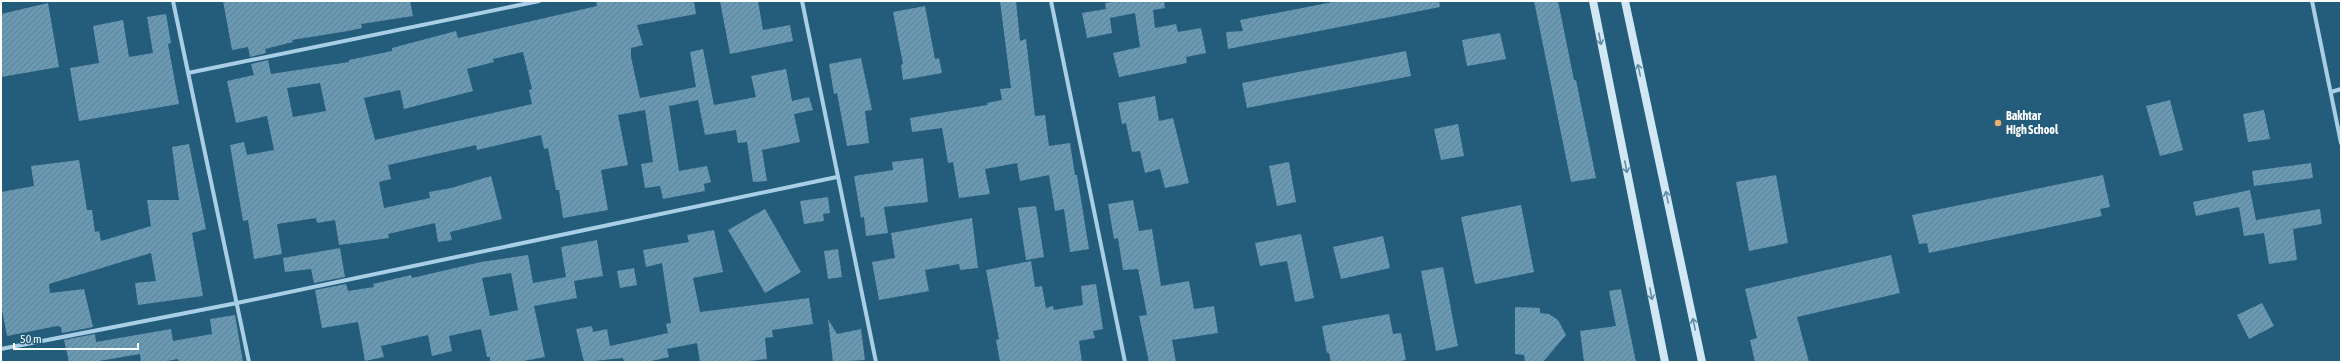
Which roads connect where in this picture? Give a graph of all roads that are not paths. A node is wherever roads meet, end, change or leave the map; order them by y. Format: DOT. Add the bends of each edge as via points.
graph roads {
  1 [pos="173,1"];
  2 [pos="539,1"];
  3 [pos="802,1"];
  4 [pos="1051,1"];
  5 [pos="1593,1"];
  6 [pos="1625,1"];
  7 [pos="2312,1"];
  8 [pos="188,73"];
  9 [pos="2341,90"];
  10 [pos="2331,92"];
  11 [pos="2341,143"];
  12 [pos="837,177"];
  13 [pos="237,303"];
  14 [pos="1,349"];
  15 [pos="249,362"];
  16 [pos="876,362"];
  17 [pos="1126,362"];
  18 [pos="1665,362"];
  19 [pos="1702,362"];
  1 -- 8 [label="street"];
  2 -- 8 [label="street"];
  3 -- 12 [label="street"];
  4 -- 17 [label="street"];
  5 -- 18 [label="main road, one-way"];
  19 -- 6 [label="main road, one-way"];
  7 -- 10 [label="street"];
  8 -- 13 [label="street"];
  9 -- 10 [label="street"];
  10 -- 11 [label="street"];
  12 -- 13 [label="street"];
  12 -- 16 [label="street"];
  13 -- 14 [label="street"];
  13 -- 15 [label="street"];
}
